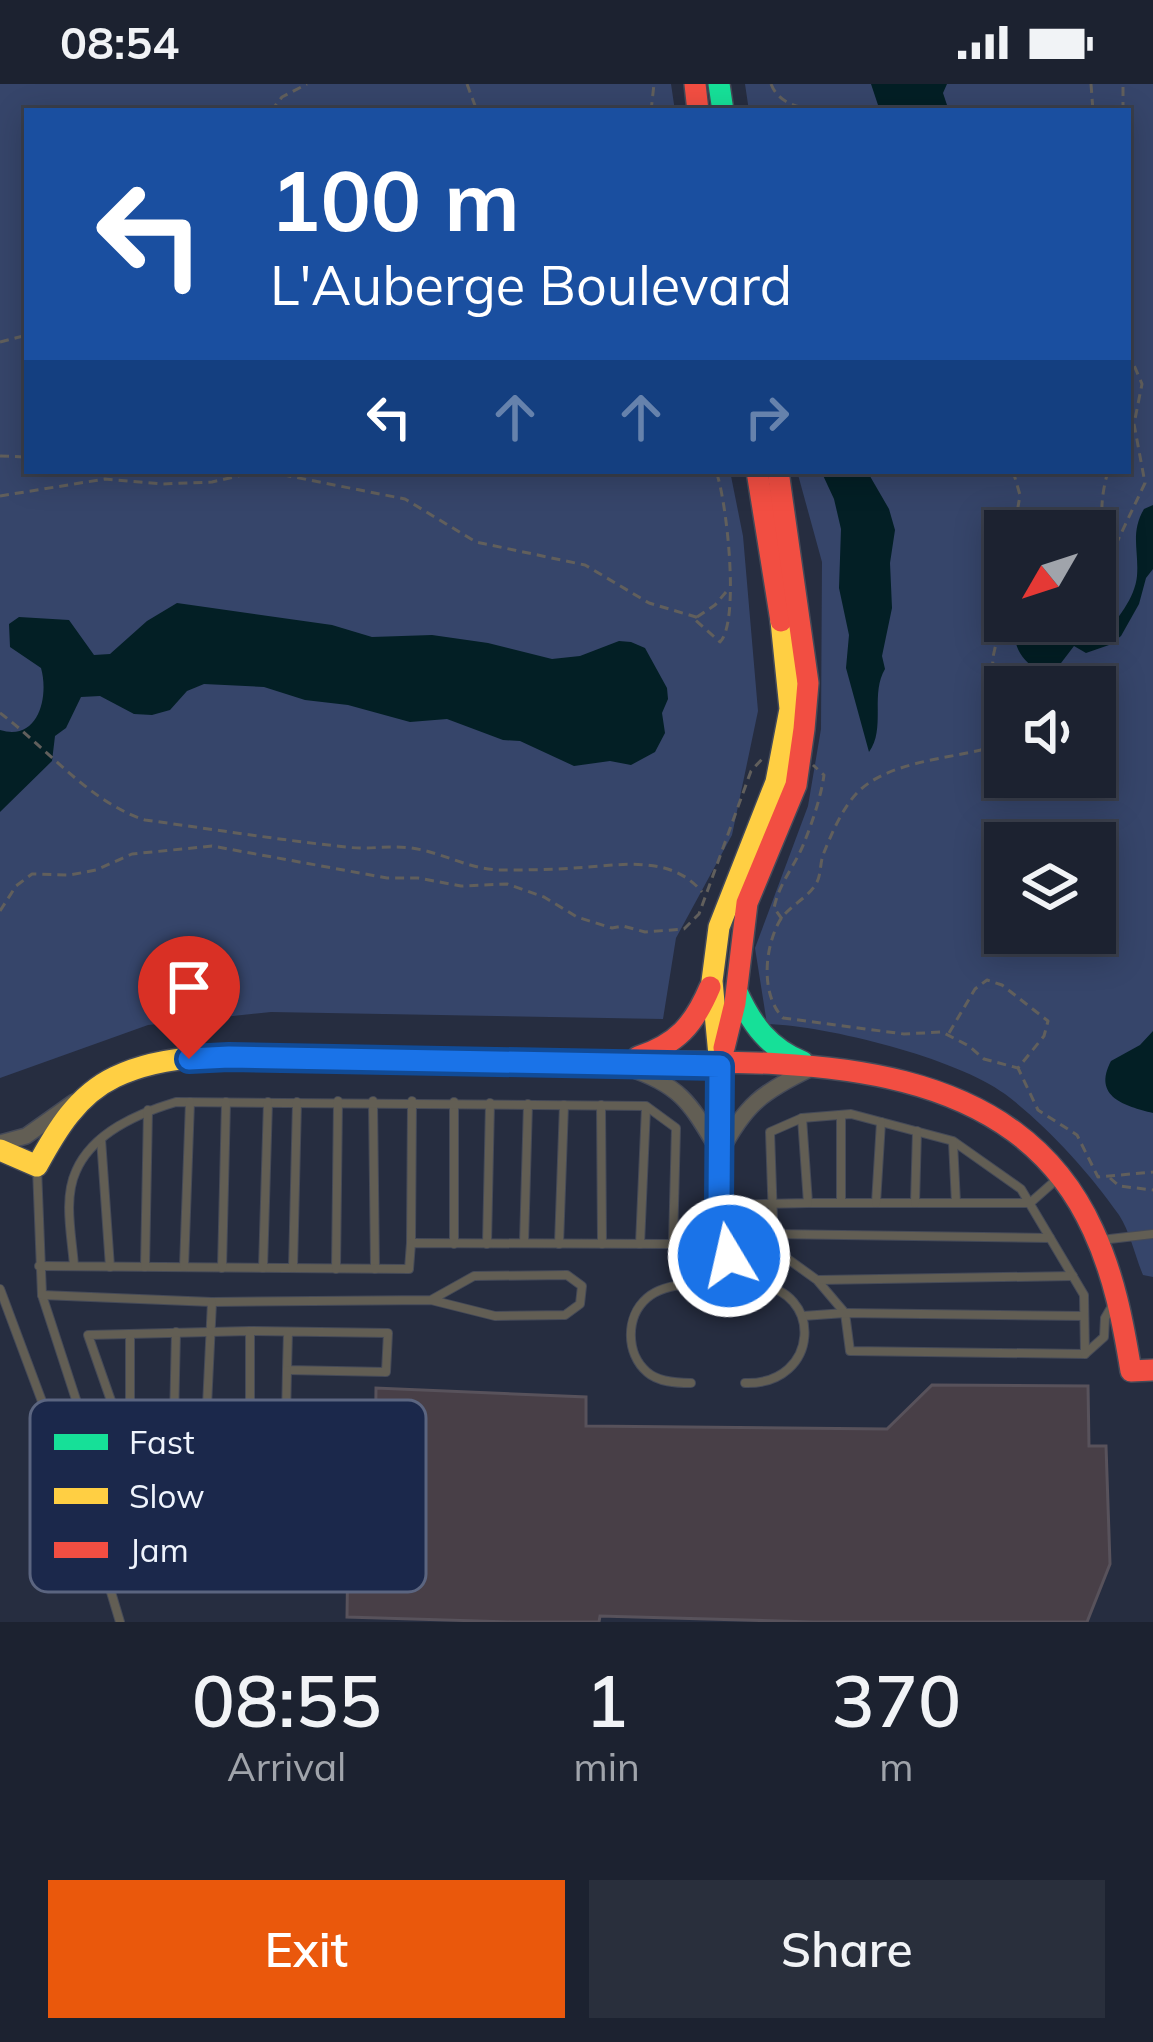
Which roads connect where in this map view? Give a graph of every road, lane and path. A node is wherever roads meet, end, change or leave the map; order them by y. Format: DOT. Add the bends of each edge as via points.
graph roads {
  1 [pos="307,84"];
  2 [pos="771,84"];
  3 [pos="273,108"];
  4 [pos="818,108"];
  5 [pos="1131,358"];
  6 [pos="716,474"];
  7 [pos="757,474"];
  8 [pos="778,474"];
  9 [pos="1014,474"];
  10 [pos="1108,474"];
  11 [pos="0,496"];
  12 [pos="1018,510"];
  13 [pos="727,590"];
  14 [pos="696,617"];
  15 [pos="996,642"];
  16 [pos="0,713"];
  17 [pos="790,760"];
  18 [pos="704,897"];
  19 [pos="0,911"];
  20 [pos="782,919"];
  21 [pos="712,981"];
  22 [pos="736,991"];
  23 [pos="948,1035"];
  24 [pos="614,1064"];
  25 [pos="720,1066"];
  26 [pos="815,1066"];
  27 [pos="1018,1068"];
  28 [pos="92,1092"];
  29 [pos="338,1101"];
  30 [pos="373,1101"];
  31 [pos="190,1102"];
  32 [pos="226,1102"];
  33 [pos="268,1102"];
  34 [pos="297,1102"];
  35 [pos="412,1102"];
  36 [pos="454,1102"];
  37 [pos="490,1103"];
  38 [pos="528,1104"];
  39 [pos="564,1105"];
  40 [pos="601,1106"];
  41 [pos="646,1106"];
  42 [pos="148,1110"];
  43 [pos="841,1115"];
  44 [pos="802,1118"];
  45 [pos="881,1122"];
  46 [pos="916,1131"];
  47 [pos="101,1139"];
  48 [pos="953,1141"];
  49 [pos="0,1146"];
  50 [pos="719,1153"];
  51 [pos="37,1166"];
  52 [pos="1153,1172"];
  53 [pos="1061,1176"];
  54 [pos="1109,1178"];
  55 [pos="1153,1192"];
  56 [pos="808,1203"];
  57 [pos="841,1203"];
  58 [pos="876,1203"];
  59 [pos="915,1203"];
  60 [pos="956,1203"];
  61 [pos="1030,1203"];
  62 [pos="772,1204"];
  63 [pos="719,1205"];
  64 [pos="773,1234"];
  65 [pos="1153,1234"];
  66 [pos="1050,1238"];
  67 [pos="1100,1240"];
  68 [pos="411,1243"];
  69 [pos="524,1243"];
  70 [pos="454,1244"];
  71 [pos="487,1244"];
  72 [pos="559,1244"];
  73 [pos="602,1244"];
  74 [pos="640,1244"];
  75 [pos="39,1266"];
  76 [pos="74,1266"];
  77 [pos="110,1267"];
  78 [pos="145,1267"];
  79 [pos="184,1267"];
  80 [pos="222,1268"];
  81 [pos="263,1268"];
  82 [pos="293,1268"];
  83 [pos="336,1269"];
  84 [pos="375,1269"];
  85 [pos="1073,1276"];
  86 [pos="817,1280"];
  87 [pos="751,1285"];
  88 [pos="687,1286"];
  89 [pos="0,1289"];
  90 [pos="1118,1294"];
  91 [pos="42,1295"];
  92 [pos="431,1300"];
  93 [pos="212,1302"];
  94 [pos="845,1313"];
  95 [pos="802,1316"];
  96 [pos="1084,1316"];
  97 [pos="212,1331"];
  98 [pos="250,1331"];
  99 [pos="176,1332"];
  100 [pos="288,1332"];
  101 [pos="130,1334"];
  102 [pos="1085,1354"];
  103 [pos="287,1370"];
  104 [pos="1153,1370"];
  105 [pos="691,1383"];
  106 [pos="745,1383"];
  107 [pos="41,1400"];
  108 [pos="76,1400"];
  109 [pos="111,1400"];
  110 [pos="130,1400"];
  111 [pos="174,1400"];
  112 [pos="208,1400"];
  113 [pos="250,1400"];
  114 [pos="286,1400"];
  115 [pos="111,1592"];
  116 [pos="120,1622"];
  1 -- 3 [label="path"];
  2 -- 4 [label="path" via="793,106"];
  5 -- 10 [label="path" via="1142,385 1134,424 1145,483 1113,542 1102,522"];
  6 -- 13 [label="path"];
  7 -- 17 [label="street" via="785,647"];
  8 -- 17 [label="street" via="808,683"];
  9 -- 12 [label="path"];
  11 -- 14 [label="path" via="105,478 164,484 284,475 405,499 476,542 585,565 649,603"];
  13 -- 14 [label="path"];
  13 -- 14 [label="path" via="726,638 715,640"];
  15 -- 20 [label="path" via="989,742 859,790 824,853 816,886"];
  16 -- 18 [label="path" via="120,812 145,820 349,848 433,850 494,870 629,862 674,871"];
  17 -- 18 [label="path" via="767,755 751,771"];
  17 -- 20 [label="path" via="824,775 805,842 776,896"];
  17 -- 21 [label="street" via="719,927"];
  17 -- 22 [label="street" via="796,785 747,902"];
  18 -- 19 [label="path" via="691,925 645,932 577,917 507,884 387,878 212,846 132,854 70,875 32,874"];
  20 -- 23 [label="path" via="768,980 772,1007 783,1018"];
  21 -- 24 [label="street" via="687,1034"];
  21 -- 25 [label="street"];
  22 -- 25 [label="street"];
  22 -- 26 [label="street" via="756,1031"];
  23 -- 27 [label="path" via="984,1059"];
  23 -- 27 [label="path" via="975,989 987,980 1002,985 1048,1021"];
  24 -- 25 [label="street"];
  24 -- 28 [label="street" via="229,1057 149,1062 105,1078"];
  24 -- 50 [label="street" via="682,1094"];
  25 -- 26 [label="street"];
  25 -- 50 [label="street"];
  26 -- 50 [label="street" via="752,1102"];
  26 -- 53 [label="street" via="947,1093 1026,1137"];
  27 -- 54 [label="path" via="1039,1110 1076,1136 1098,1177"];
  28 -- 49 [label="street"];
  28 -- 51 [label="street"];
  29 -- 30 [label="lane"];
  29 -- 34 [label="lane"];
  29 -- 83 [label="lane"];
  30 -- 35 [label="lane"];
  30 -- 84 [label="lane"];
  31 -- 32 [label="lane"];
  31 -- 42 [label="lane"];
  31 -- 79 [label="lane"];
  32 -- 33 [label="lane"];
  32 -- 80 [label="lane"];
  33 -- 34 [label="lane"];
  33 -- 81 [label="lane"];
  34 -- 82 [label="lane"];
  35 -- 36 [label="lane"];
  35 -- 68 [label="lane"];
  36 -- 37 [label="lane"];
  36 -- 70 [label="lane"];
  37 -- 38 [label="lane"];
  37 -- 71 [label="lane"];
  38 -- 39 [label="lane"];
  38 -- 69 [label="lane"];
  39 -- 40 [label="lane"];
  39 -- 72 [label="lane"];
  40 -- 41 [label="lane"];
  40 -- 73 [label="lane"];
  41 -- 74 [label="lane"];
  41 -- 74 [label="lane" via="676,1129 673,1244"];
  42 -- 47 [label="lane"];
  42 -- 78 [label="lane"];
  43 -- 44 [label="lane"];
  43 -- 45 [label="lane"];
  43 -- 57 [label="lane"];
  44 -- 56 [label="lane"];
  44 -- 62 [label="lane" via="770,1132"];
  45 -- 46 [label="lane"];
  45 -- 58 [label="lane"];
  46 -- 48 [label="lane"];
  46 -- 59 [label="lane"];
  47 -- 76 [label="lane" via="76,1171 69,1206"];
  47 -- 77 [label="lane"];
  48 -- 60 [label="lane"];
  48 -- 61 [label="lane"];
  49 -- 51 [label="street"];
  50 -- 63 [label="street"];
  51 -- 75 [label="lane"];
  52 -- 54 [label="path"];
  53 -- 61 [label="lane"];
  53 -- 67 [label="street"];
  54 -- 55 [label="path"];
  56 -- 57 [label="lane"];
  56 -- 62 [label="lane"];
  57 -- 58 [label="lane"];
  58 -- 59 [label="lane"];
  59 -- 60 [label="lane"];
  60 -- 61 [label="lane"];
  61 -- 66 [label="lane"];
  62 -- 63 [label="lane"];
  62 -- 64 [label="lane"];
  63 -- 87 [label="lane" via="729,1217 729,1256"];
  63 -- 88 [label="lane" via="710,1214 710,1248"];
  64 -- 66 [label="lane"];
  64 -- 86 [label="lane" via="774,1249"];
  65 -- 67 [label="lane"];
  66 -- 85 [label="lane"];
  67 -- 90 [label="street"];
  68 -- 70 [label="lane"];
  68 -- 84 [label="lane" via="409,1269"];
  69 -- 71 [label="lane"];
  69 -- 72 [label="lane"];
  70 -- 71 [label="lane"];
  72 -- 73 [label="lane"];
  73 -- 74 [label="lane"];
  75 -- 76 [label="lane"];
  75 -- 91 [label="lane"];
  76 -- 77 [label="lane"];
  77 -- 78 [label="lane"];
  78 -- 79 [label="lane"];
  79 -- 80 [label="lane"];
  80 -- 81 [label="lane"];
  81 -- 82 [label="lane"];
  82 -- 83 [label="lane"];
  83 -- 84 [label="lane"];
  85 -- 86 [label="lane"];
  85 -- 96 [label="lane"];
  86 -- 94 [label="lane"];
  87 -- 88 [label="lane"];
  87 -- 95 [label="lane" via="788,1299"];
  88 -- 105 [label="lane" via="647,1298 631,1322 633,1355 649,1375"];
  89 -- 107 [label="lane"];
  90 -- 102 [label="lane" via="1103,1337"];
  90 -- 104 [label="street" via="1131,1371"];
  91 -- 93 [label="lane"];
  91 -- 108 [label="lane"];
  92 -- 92 [label="lane" via="495,1316 566,1315 580,1304 582,1286 567,1275 474,1276"];
  92 -- 93 [label="lane"];
  93 -- 97 [label="lane"];
  94 -- 95 [label="lane"];
  94 -- 96 [label="lane"];
  94 -- 102 [label="lane" via="850,1351"];
  95 -- 106 [label="lane" via="807,1339 794,1366 767,1384"];
  96 -- 102 [label="lane"];
  97 -- 98 [label="lane"];
  97 -- 99 [label="lane"];
  97 -- 112 [label="lane"];
  98 -- 100 [label="lane"];
  98 -- 113 [label="lane"];
  99 -- 101 [label="lane"];
  99 -- 111 [label="lane"];
  100 -- 103 [label="lane"];
  100 -- 103 [label="lane" via="388,1333 386,1372"];
  101 -- 109 [label="lane" via="88,1335"];
  101 -- 110 [label="lane"];
  103 -- 114 [label="lane"];
  115 -- 116 [label="lane"];
}
